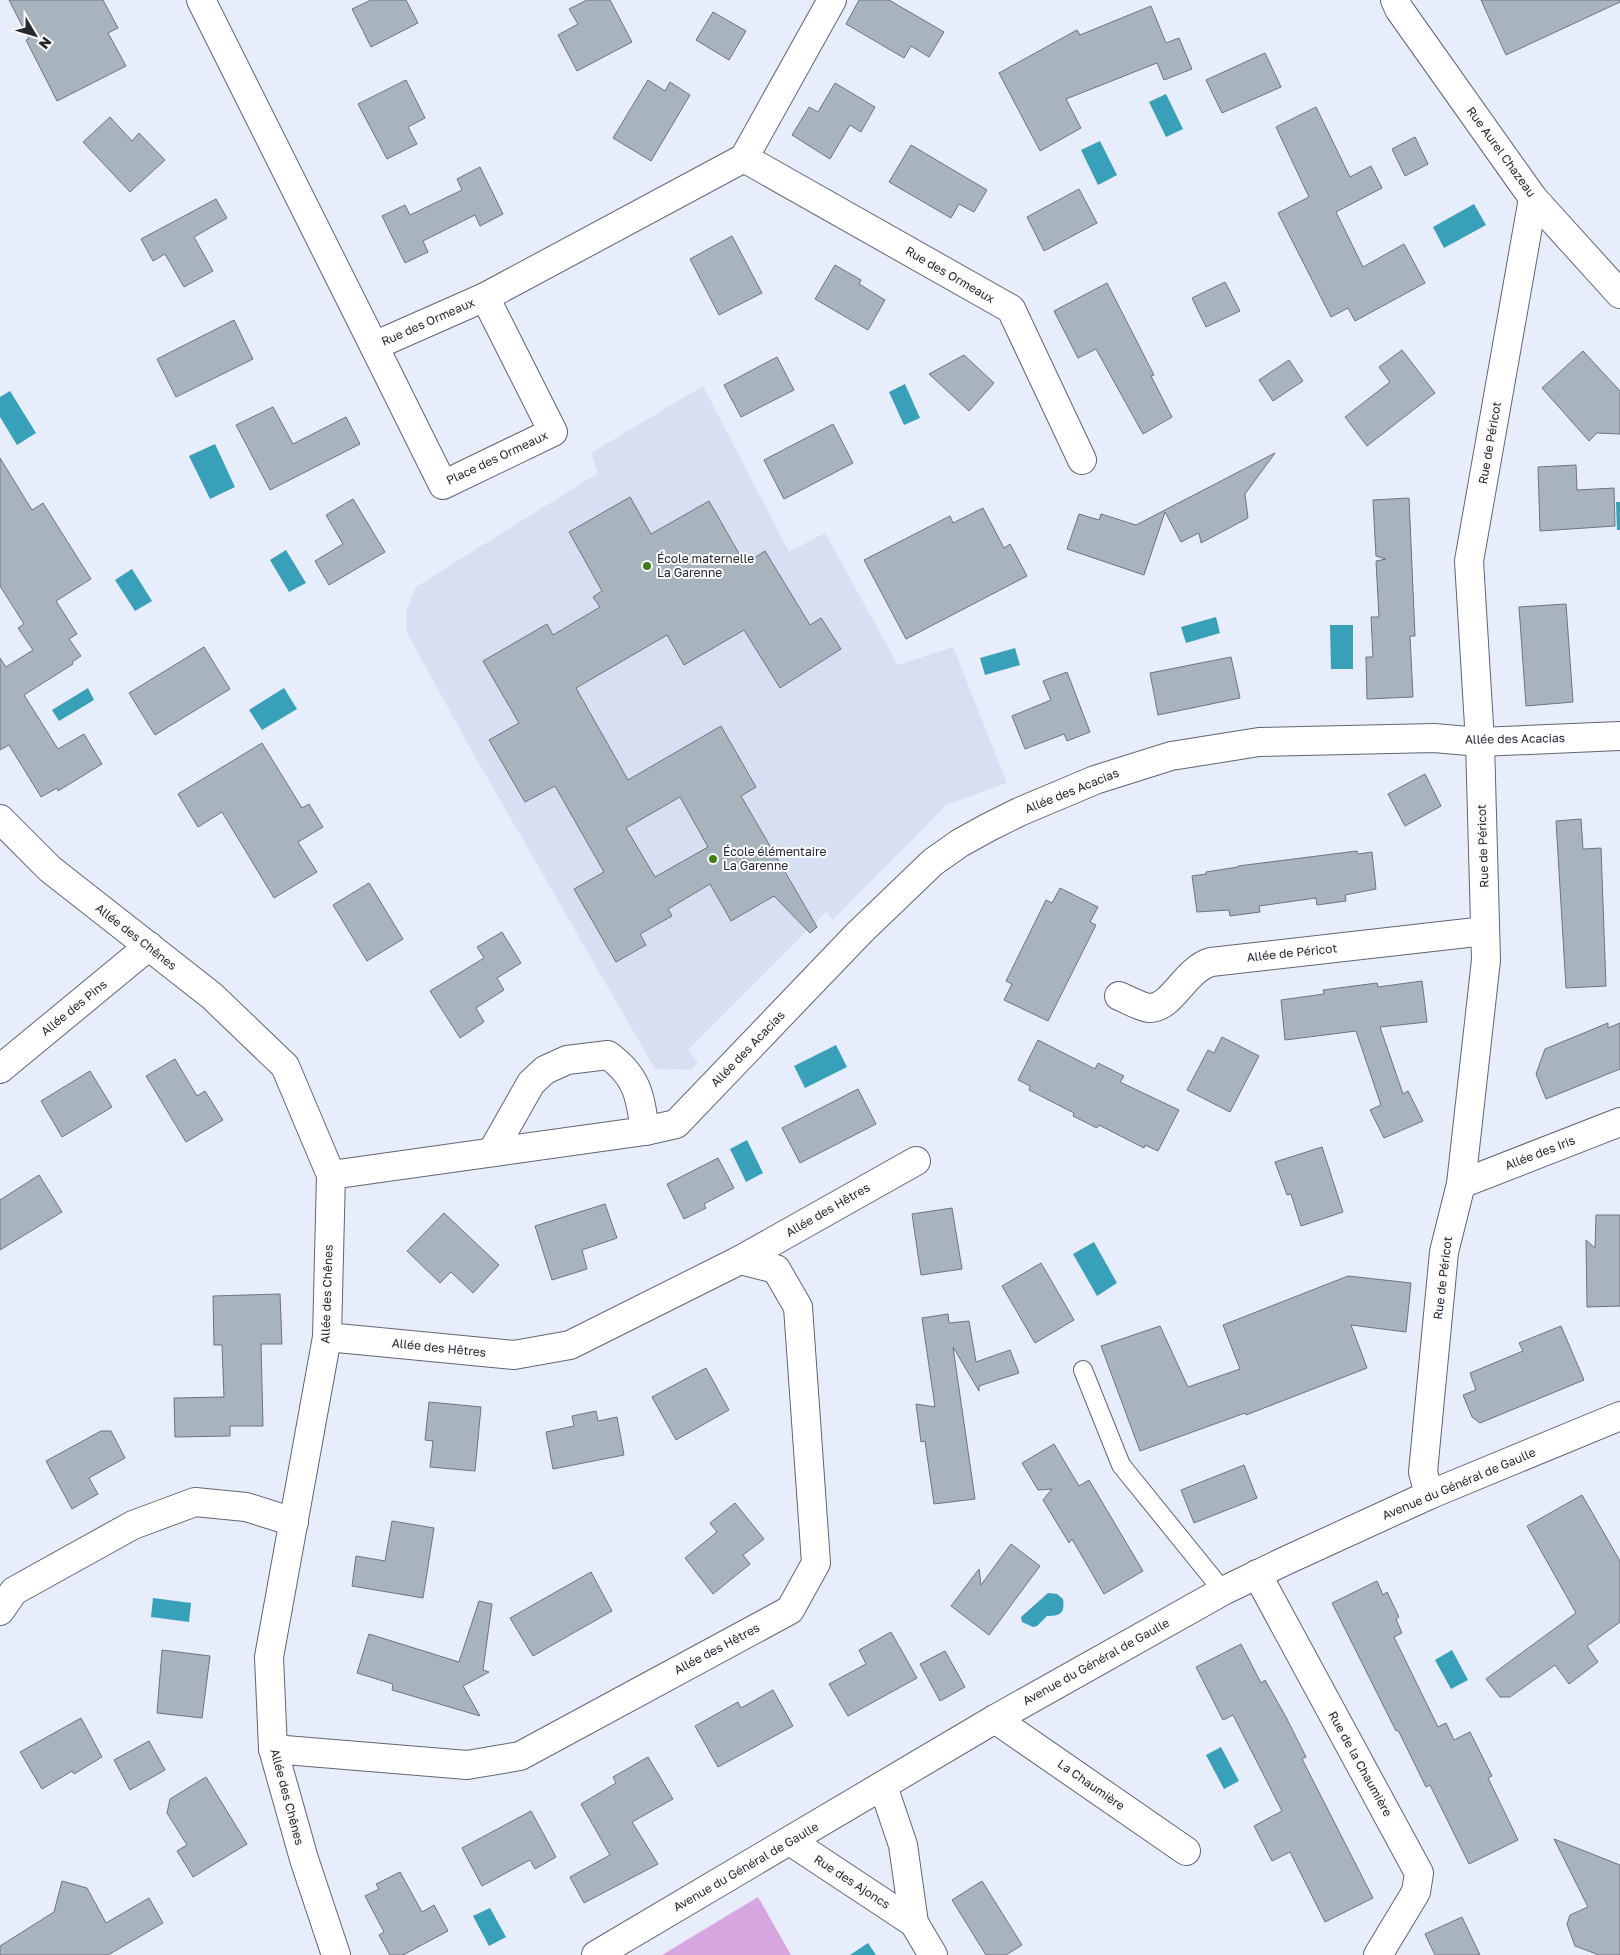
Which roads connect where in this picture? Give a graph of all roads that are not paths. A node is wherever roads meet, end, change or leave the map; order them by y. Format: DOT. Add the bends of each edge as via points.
graph roads {
  1 [pos="201,0"];
  2 [pos="832,0"];
  3 [pos="1395,0"];
  4 [pos="744,158"];
  5 [pos="1533,198"];
  6 [pos="1620,294"];
  7 [pos="484,297"];
  8 [pos="374,346"];
  9 [pos="1082,460"];
  10 [pos="1620,736"];
  11 [pos="1480,742"];
  12 [pos="0,819"];
  13 [pos="1485,931"];
  14 [pos="149,946"];
  15 [pos="1119,996"];
  16 [pos="0,1069"];
  17 [pos="1620,1122"];
  18 [pos="645,1132"];
  19 [pos="492,1152"];
  20 [pos="916,1161"];
  21 [pos="331,1175"];
  22 [pos="1461,1184"];
  23 [pos="740,1260"];
  24 [pos="327,1337"];
  25 [pos="1083,1370"];
  26 [pos="1620,1416"];
  27 [pos="1428,1495"];
  28 [pos="294,1522"];
  29 [pos="1257,1574"];
  30 [pos="1223,1591"];
  31 [pos="0,1611"];
  32 [pos="995,1719"];
  33 [pos="273,1748"];
  34 [pos="883,1786"];
  35 [pos="790,1841"];
  36 [pos="1186,1851"];
  37 [pos="914,1923"];
  38 [pos="336,1955"];
  39 [pos="596,1955"];
  40 [pos="934,1955"];
  41 [pos="1378,1955"];
  1 -- 8 [label="street, Rue des Ormeaux"];
  2 -- 4 [label="street"];
  3 -- 5 [label="street, Rue Aurel Chazeau"];
  4 -- 7 [label="street, Rue des Ormeaux"];
  4 -- 9 [label="street, Rue des Ormeaux" via="1011,309"];
  5 -- 6 [label="street, Rue Aurel Chazeau"];
  5 -- 11 [label="street, Rue de Péricot" via="1469,561"];
  7 -- 8 [label="street, Rue des Ormeaux"];
  7 -- 8 [label="street, Place des Ormeaux" via="553,432 443,485"];
  10 -- 11 [label="street, Allée des Acacias"];
  11 -- 13 [label="street, Rue de Péricot"];
  11 -- 18 [label="street, Allée des Acacias" via="1434,738 1259,742 1171,756 1130,768 1019,812 933,862 859,933 676,1124"];
  12 -- 14 [label="street, Allée des Chênes" via="50,869"];
  13 -- 15 [label="street, Allée de Péricot" via="1211,962 1191,972 1168,1001 1158,1005 1148,1008"];
  13 -- 22 [label="street, Rue de Péricot" via="1486,960"];
  14 -- 16 [label="street, Allée des Pins"];
  14 -- 21 [label="street, Allée des Chênes" via="212,996 285,1066"];
  17 -- 22 [label="street, Allée des Iris"];
  18 -- 19 [label="street, Allée des Acacias"];
  18 -- 19 [label="street" via="640,1093 623,1066 608,1055 567,1060 545,1070 531,1083"];
  19 -- 21 [label="street, Allée des Acacias"];
  20 -- 23 [label="street, Allée des Hêtres"];
  21 -- 24 [label="street, Allée des Chênes"];
  22 -- 27 [label="street, Rue de Péricot" via="1443,1261 1423,1472"];
  23 -- 24 [label="street, Allée des Hêtres" via="570,1345 560,1347 514,1355"];
  23 -- 33 [label="street, Allée des Hêtres" via="776,1269 798,1307 816,1563 790,1610 520,1756 467,1765"];
  24 -- 28 [label="street, Allée des Chênes"];
  25 -- 30 [label="lane" via="1121,1465"];
  26 -- 27 [label="street, Avenue du Général de Gaulle"];
  27 -- 29 [label="street, Avenue du Général de Gaulle"];
  28 -- 31 [label="street" via="246,1507 195,1502 133,1525 14,1591"];
  28 -- 33 [label="street, Allée des Chênes" via="269,1657"];
  29 -- 30 [label="street, Avenue du Général de Gaulle"];
  29 -- 41 [label="street, Rue de la Chaumière" via="1419,1872 1416,1892"];
  30 -- 32 [label="street, Avenue du Général de Gaulle"];
  32 -- 34 [label="street, Avenue du Général de Gaulle"];
  32 -- 36 [label="street, La Chaumière"];
  33 -- 38 [label="street, Allée des Chênes" via="304,1859"];
  34 -- 35 [label="street, Avenue du Général de Gaulle"];
  34 -- 37 [label="street, Rue des Ajoncs" via="902,1844"];
  35 -- 37 [label="street, Rue des Ajoncs"];
  35 -- 39 [label="street, Avenue du Général de Gaulle"];
  37 -- 40 [label="street, Rue des Ajoncs"];
}
